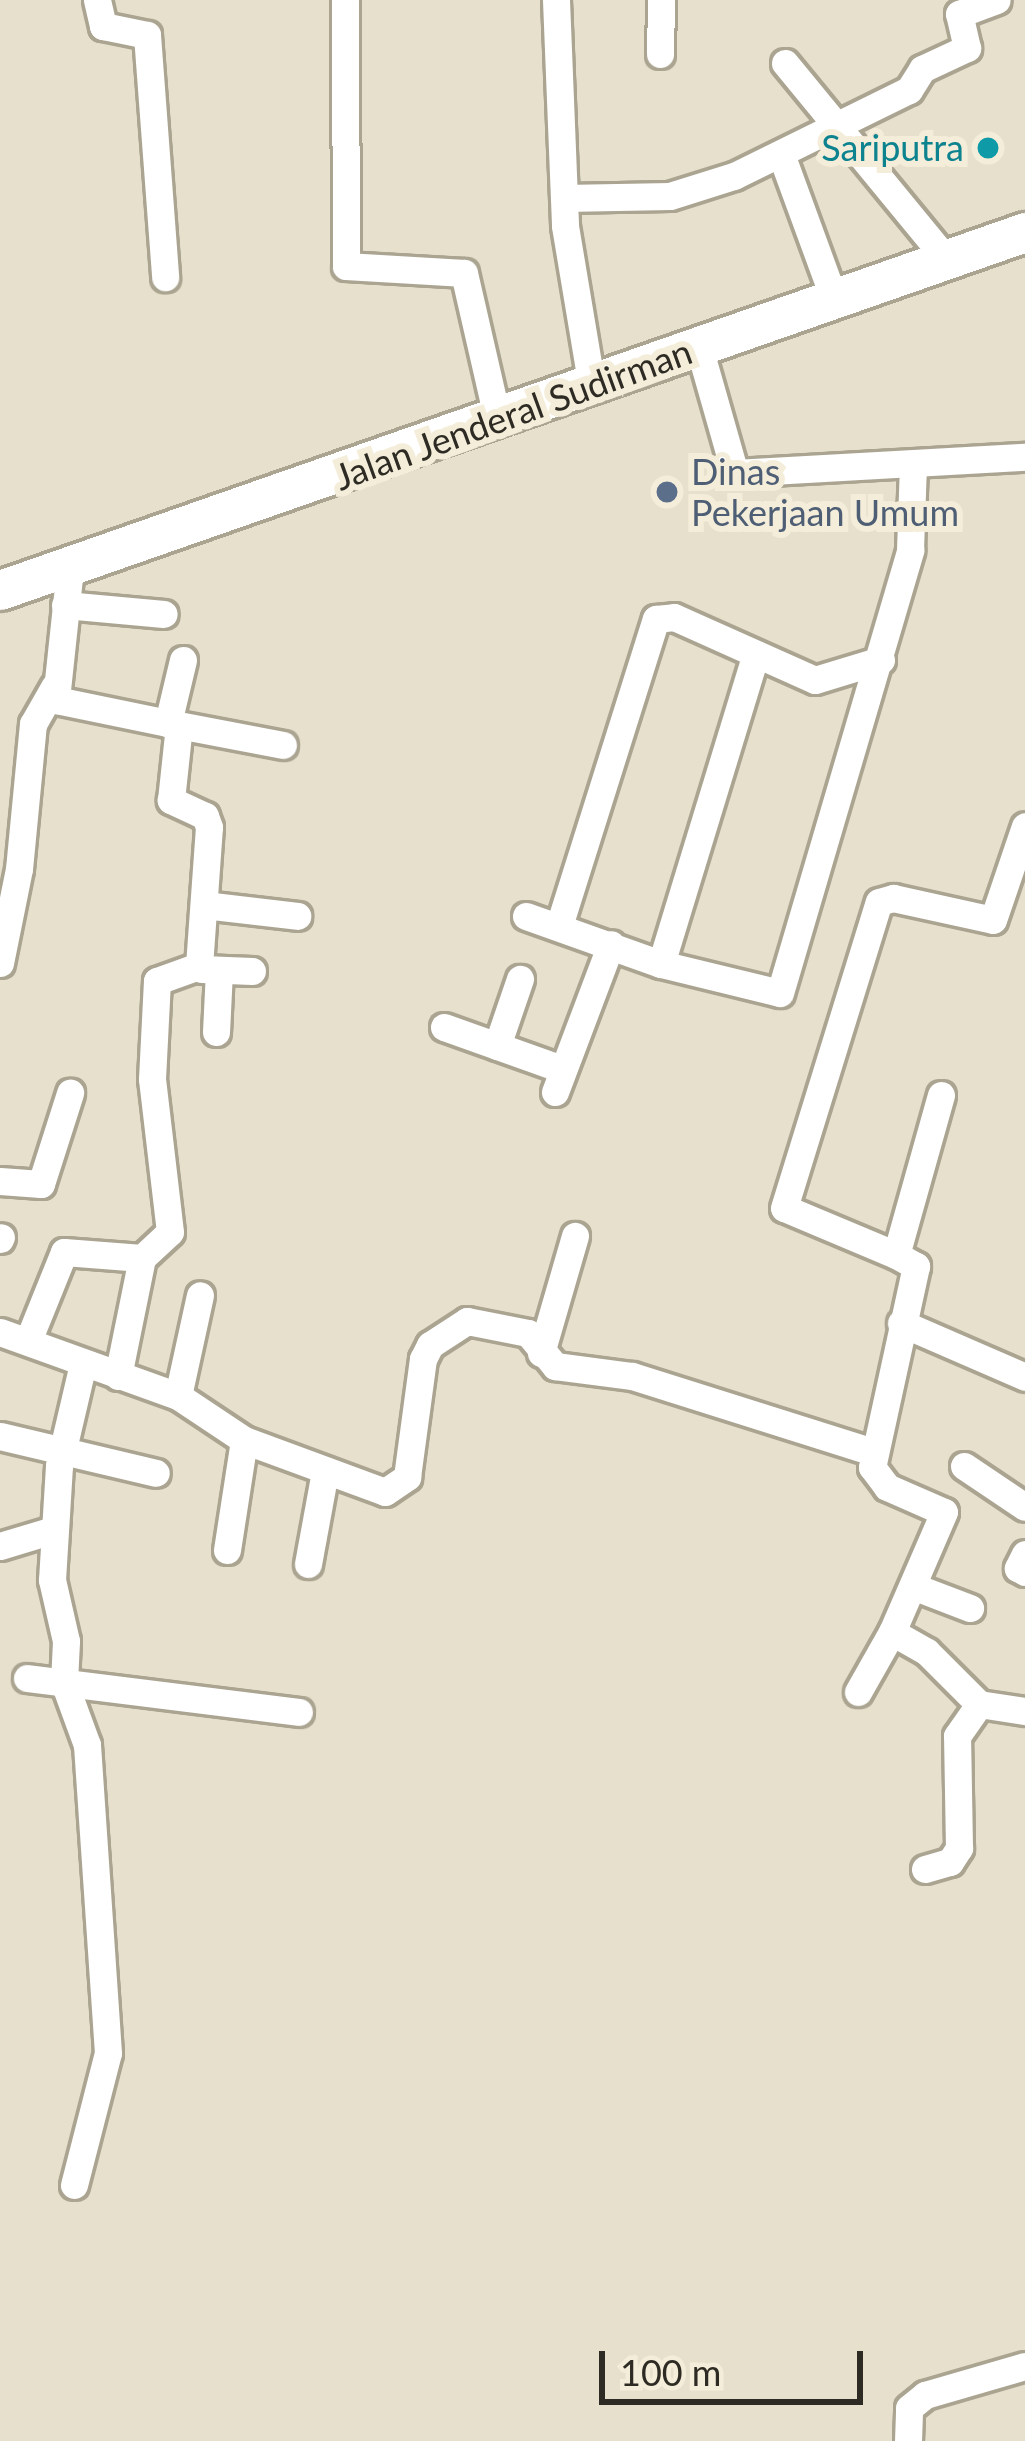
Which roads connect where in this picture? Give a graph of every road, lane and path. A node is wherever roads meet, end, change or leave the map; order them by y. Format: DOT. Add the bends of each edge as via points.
graph roads {
  1 [pos="97,0"];
  2 [pos="345,0"];
  3 [pos="556,0"];
  4 [pos="661,0"];
  5 [pos="997,0"];
  6 [pos="660,54"];
  7 [pos="784,63"];
  8 [pos="834,129"];
  9 [pos="781,154"];
  10 [pos="564,198"];
  11 [pos="1025,232"];
  12 [pos="946,259"];
  13 [pos="165,277"];
  14 [pos="834,299"];
  15 [pos="699,347"];
  16 [pos="592,388"];
  17 [pos="498,421"];
  18 [pos="1025,457"];
  19 [pos="913,464"];
  20 [pos="68,586"];
  21 [pos="0,590"];
  22 [pos="164,614"];
  23 [pos="756,654"];
  24 [pos="183,660"];
  25 [pos="881,660"];
  26 [pos="54,687"];
  27 [pos="174,724"];
  28 [pos="284,746"];
  29 [pos="1025,826"];
  30 [pos="10,868"];
  31 [pos="204,905"];
  32 [pos="297,916"];
  33 [pos="526,916"];
  34 [pos="559,926"];
  35 [pos="611,944"];
  36 [pos="0,963"];
  37 [pos="661,964"];
  38 [pos="208,969"];
  39 [pos="252,971"];
  40 [pos="520,979"];
  41 [pos="444,1027"];
  42 [pos="216,1032"];
  43 [pos="497,1046"];
  44 [pos="70,1093"];
  45 [pos="941,1095"];
  46 [pos="0,1181"];
  47 [pos="575,1236"];
  48 [pos="896,1255"];
  49 [pos="142,1258"];
  50 [pos="200,1295"];
  51 [pos="902,1323"];
  52 [pos="0,1332"];
  53 [pos="28,1341"];
  54 [pos="541,1353"];
  55 [pos="82,1364"];
  56 [pos="118,1376"];
  57 [pos="1025,1377"];
  58 [pos="178,1396"];
  59 [pos="0,1436"];
  60 [pos="244,1440"];
  61 [pos="873,1452"];
  62 [pos="62,1453"];
  63 [pos="964,1466"];
  64 [pos="325,1471"];
  65 [pos="156,1473"];
  66 [pos="1025,1507"];
  67 [pos="53,1530"];
  68 [pos="0,1546"];
  69 [pos="227,1550"];
  70 [pos="1025,1554"];
  71 [pos="308,1564"];
  72 [pos="1025,1572"];
  73 [pos="915,1587"];
  74 [pos="970,1608"];
  75 [pos="892,1632"];
  76 [pos="27,1678"];
  77 [pos="64,1682"];
  78 [pos="858,1692"];
  79 [pos="979,1705"];
  80 [pos="1025,1711"];
  81 [pos="299,1712"];
  82 [pos="925,1869"];
  83 [pos="74,2185"];
  84 [pos="1025,2366"];
  85 [pos="908,2441"];
  1 -- 13 [label="street" via="103,26 147,35"];
  2 -- 17 [label="street" via="346,266 464,273"];
  3 -- 10 [label="street"];
  4 -- 6 [label="street"];
  5 -- 8 [label="street" via="958,16 964,52 922,69 909,89"];
  7 -- 8 [label="street"];
  8 -- 9 [label="street"];
  8 -- 12 [label="street"];
  9 -- 10 [label="street" via="683,194"];
  9 -- 14 [label="street"];
  10 -- 16 [label="street"];
  11 -- 12 [label="highway, Jalan Jenderal Sudirman"];
  12 -- 14 [label="highway, Jalan Jenderal Sudirman"];
  14 -- 15 [label="highway, Jalan Jenderal Sudirman"];
  15 -- 16 [label="highway, Jalan Jenderal Sudirman"];
  15 -- 19 [label="street" via="735,473"];
  16 -- 17 [label="highway, Jalan Jenderal Sudirman"];
  17 -- 20 [label="highway, Jalan Jenderal Sudirman"];
  18 -- 19 [label="street"];
  19 -- 25 [label="street" via="910,550"];
  20 -- 21 [label="highway, Jalan Jenderal Sudirman"];
  20 -- 22 [label="street"];
  20 -- 26 [label="street"];
  23 -- 25 [label="street" via="826,682"];
  23 -- 34 [label="street" via="674,617 656,619"];
  23 -- 37 [label="street"];
  24 -- 27 [label="street"];
  25 -- 37 [label="street" via="787,985 770,994"];
  26 -- 27 [label="street" via="63,705"];
  26 -- 30 [label="street" via="33,724"];
  27 -- 28 [label="street"];
  27 -- 31 [label="street" via="170,796 209,822"];
  29 -- 48 [label="street" via="993,920 887,897 879,902 784,1208"];
  30 -- 36 [label="street"];
  31 -- 32 [label="street"];
  31 -- 38 [label="street"];
  33 -- 34 [label="street"];
  34 -- 35 [label="street"];
  35 -- 37 [label="street"];
  35 -- 43 [label="street" via="559,1080"];
  38 -- 39 [label="street"];
  38 -- 42 [label="street"];
  38 -- 49 [label="street" via="157,981 152,1079 170,1232"];
  40 -- 43 [label="street"];
  41 -- 43 [label="street"];
  44 -- 46 [label="street" via="40,1184"];
  45 -- 48 [label="street"];
  47 -- 54 [label="street"];
  48 -- 51 [label="street" via="916,1266"];
  49 -- 53 [label="street" via="64,1252"];
  49 -- 56 [label="street"];
  50 -- 58 [label="street"];
  51 -- 57 [label="street"];
  51 -- 61 [label="street"];
  52 -- 53 [label="street"];
  53 -- 55 [label="street"];
  54 -- 61 [label="street" via="555,1366 632,1376"];
  54 -- 64 [label="street" via="528,1333 467,1321 448,1330 423,1359 403,1486 385,1492"];
  55 -- 56 [label="street"];
  55 -- 62 [label="street"];
  56 -- 58 [label="street"];
  58 -- 60 [label="street"];
  59 -- 62 [label="street"];
  60 -- 64 [label="street"];
  60 -- 69 [label="street"];
  61 -- 73 [label="street" via="880,1482 944,1512"];
  62 -- 65 [label="street"];
  62 -- 67 [label="street"];
  63 -- 66 [label="street"];
  64 -- 71 [label="street"];
  67 -- 68 [label="street"];
  67 -- 77 [label="street"];
  70 -- 72 [label="street" via="1018,1568"];
  73 -- 74 [label="street"];
  73 -- 75 [label="street"];
  75 -- 78 [label="street"];
  75 -- 79 [label="street" via="927,1652"];
  76 -- 77 [label="street"];
  77 -- 81 [label="street"];
  77 -- 83 [label="street" via="87,1745 108,2053"];
  79 -- 80 [label="street"];
  79 -- 82 [label="street" via="956,1741 959,1848 950,1862"];
  84 -- 85 [label="street" via="925,2395 909,2408"];
}
